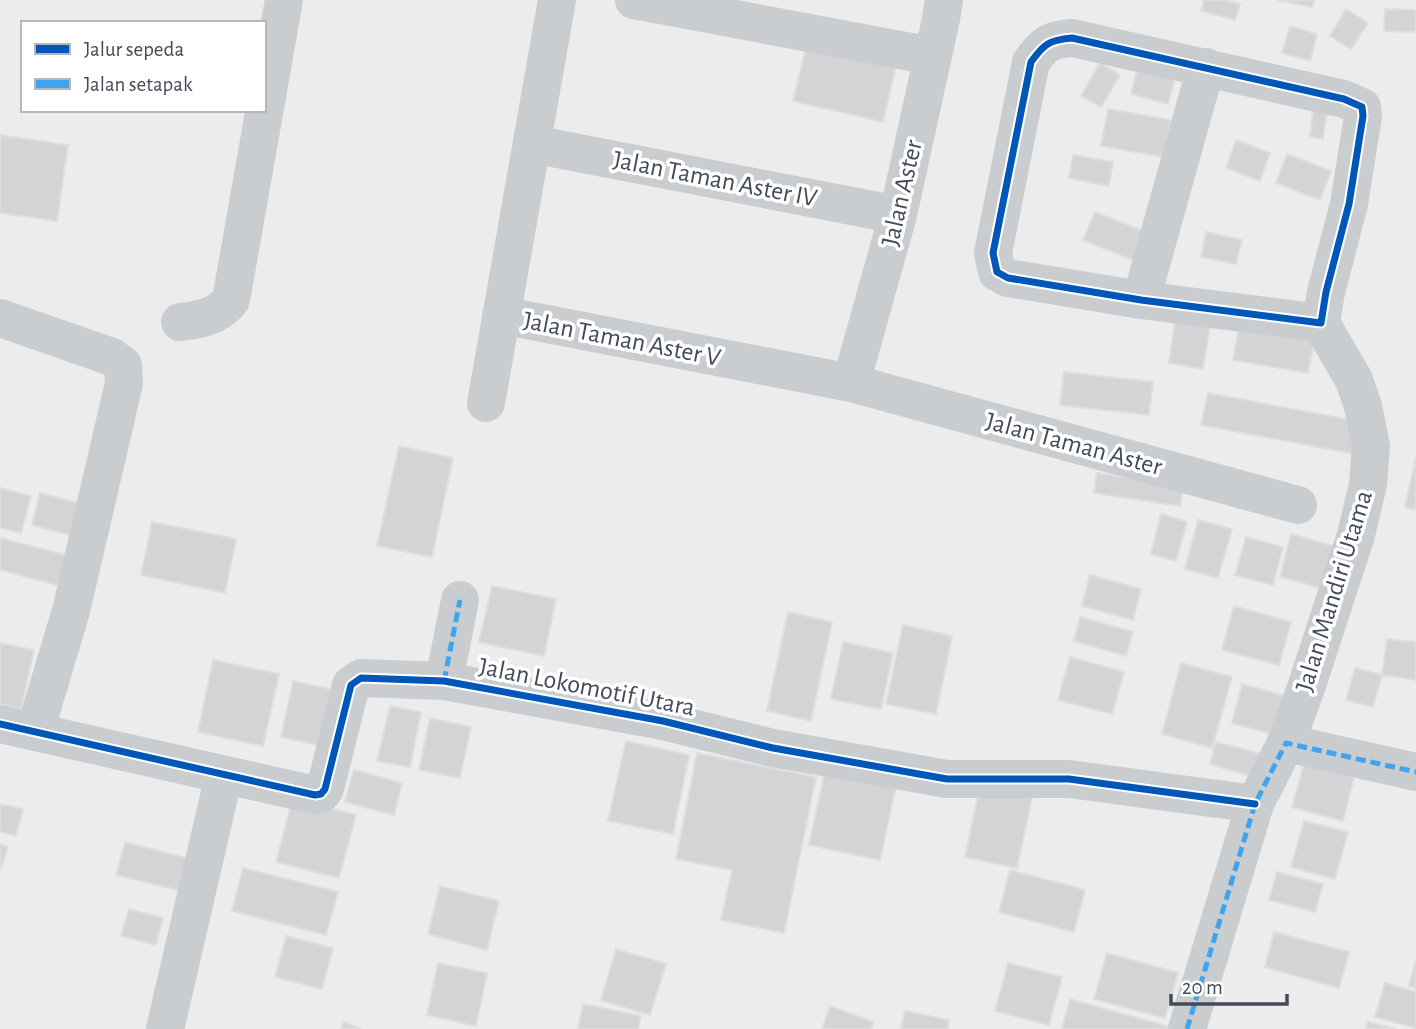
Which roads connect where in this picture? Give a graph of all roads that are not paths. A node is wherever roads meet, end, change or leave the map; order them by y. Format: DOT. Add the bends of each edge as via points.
graph roads {
  1 [pos="284,0"];
  2 [pos="557,0"];
  3 [pos="634,0"];
  4 [pos="944,0"];
  5 [pos="933,56"];
  6 [pos="1206,67"];
  7 [pos="266,102"];
  8 [pos="264,112"];
  9 [pos="532,144"];
  10 [pos="898,215"];
  11 [pos="1141,300"];
  12 [pos="501,315"];
  13 [pos="0,318"];
  14 [pos="180,322"];
  15 [pos="1321,323"];
  16 [pos="851,383"];
  17 [pos="486,403"];
  18 [pos="1298,505"];
  19 [pos="460,600"];
  20 [pos="444,681"];
  21 [pos="18,727"];
  22 [pos="1286,743"];
  23 [pos="1416,772"];
  24 [pos="224,775"];
  25 [pos="1255,804"];
  26 [pos="165,1029"];
  27 [pos="1187,1029"];
  1 -- 7 [label="street"];
  2 -- 9 [label="street, Jalan Taman Aster V"];
  3 -- 5 [label="street"];
  4 -- 5 [label="street, Jalan Aster"];
  5 -- 10 [label="street, Jalan Aster"];
  6 -- 11 [label="street"];
  6 -- 11 [label="street" via="1072,38 1042,46 1031,62 993,253 997,272 1008,278"];
  6 -- 15 [label="street" via="1362,107 1349,204"];
  8 -- 14 [label="street" via="231,300 211,316"];
  9 -- 10 [label="street, Jalan Taman Aster IV"];
  9 -- 12 [label="street, Jalan Taman Aster V"];
  10 -- 16 [label="street, Jalan Aster"];
  11 -- 15 [label="street"];
  12 -- 16 [label="street, Jalan Taman Aster V"];
  12 -- 17 [label="street"];
  13 -- 21 [label="street" via="112,357 123,365 124,383 71,611"];
  15 -- 22 [label="street, Jalan Mandiri Utama" via="1354,380 1363,406 1371,446 1368,484 1356,535"];
  16 -- 18 [label="street, Jalan Taman Aster"];
  19 -- 20 [label="street"];
  20 -- 24 [label="street, Jalan Lokomotif Utara" via="361,678 351,685 321,794"];
  20 -- 25 [label="street, Jalan Lokomotif Utara" via="947,779 1069,779"];
  21 -- 24 [label="street, Jalan Lokomotif Utara"];
  22 -- 23 [label="street"];
  22 -- 25 [label="street, Jalan Mandiri Utama"];
  24 -- 26 [label="street"];
  25 -- 27 [label="street, Jalan Mandiri Utama"];
}
